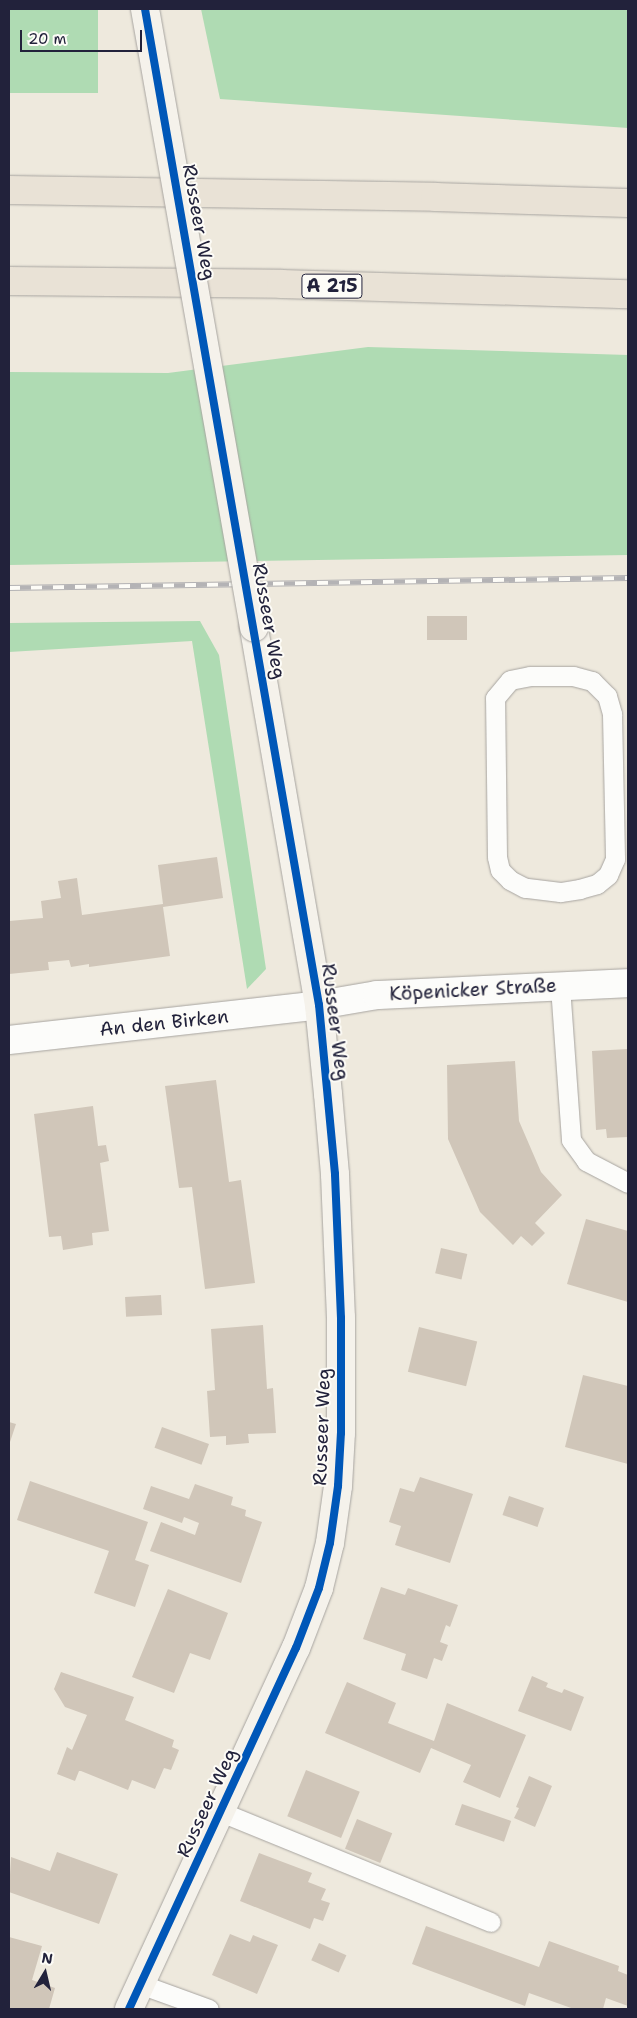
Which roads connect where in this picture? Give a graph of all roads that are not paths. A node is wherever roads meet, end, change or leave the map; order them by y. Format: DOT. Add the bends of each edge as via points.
graph roads {
  1 [pos="145,9"];
  2 [pos="9,190"];
  3 [pos="628,203"];
  4 [pos="9,281"];
  5 [pos="628,294"];
  6 [pos="620,731"];
  7 [pos="628,983"];
  8 [pos="560,986"];
  9 [pos="319,1005"];
  10 [pos="9,1040"];
  11 [pos="628,1183"];
  12 [pos="221,1812"];
  13 [pos="490,1922"];
  14 [pos="140,1984"];
  15 [pos="129,2009"];
  16 [pos="208,2009"];
  1 -- 9 [label="street, Russeer Weg, bridge"];
  2 -- 3 [label="highway"];
  4 -- 5 [label="highway, A 215" via="281,284"];
  6 -- 6 [label="lane" via="607,696 592,681 573,676 530,676 510,680 502,688 495,698 493,711 496,857 500,870 510,880 524,888 560,892 597,884 608,875 615,859"];
  7 -- 8 [label="street, Köpenicker Straße"];
  8 -- 9 [label="street, Köpenicker Straße" via="377,995"];
  8 -- 11 [label="lane" via="571,1140 586,1161"];
  9 -- 10 [label="street, An den Birken"];
  9 -- 12 [label="street, Russeer Weg" via="335,1174 341,1318 338,1486 330,1543 319,1588 296,1648"];
  12 -- 13 [label="lane"];
  12 -- 14 [label="street, Russeer Weg"];
  14 -- 15 [label="street, Russeer Weg"];
  14 -- 16 [label="lane"];
}
